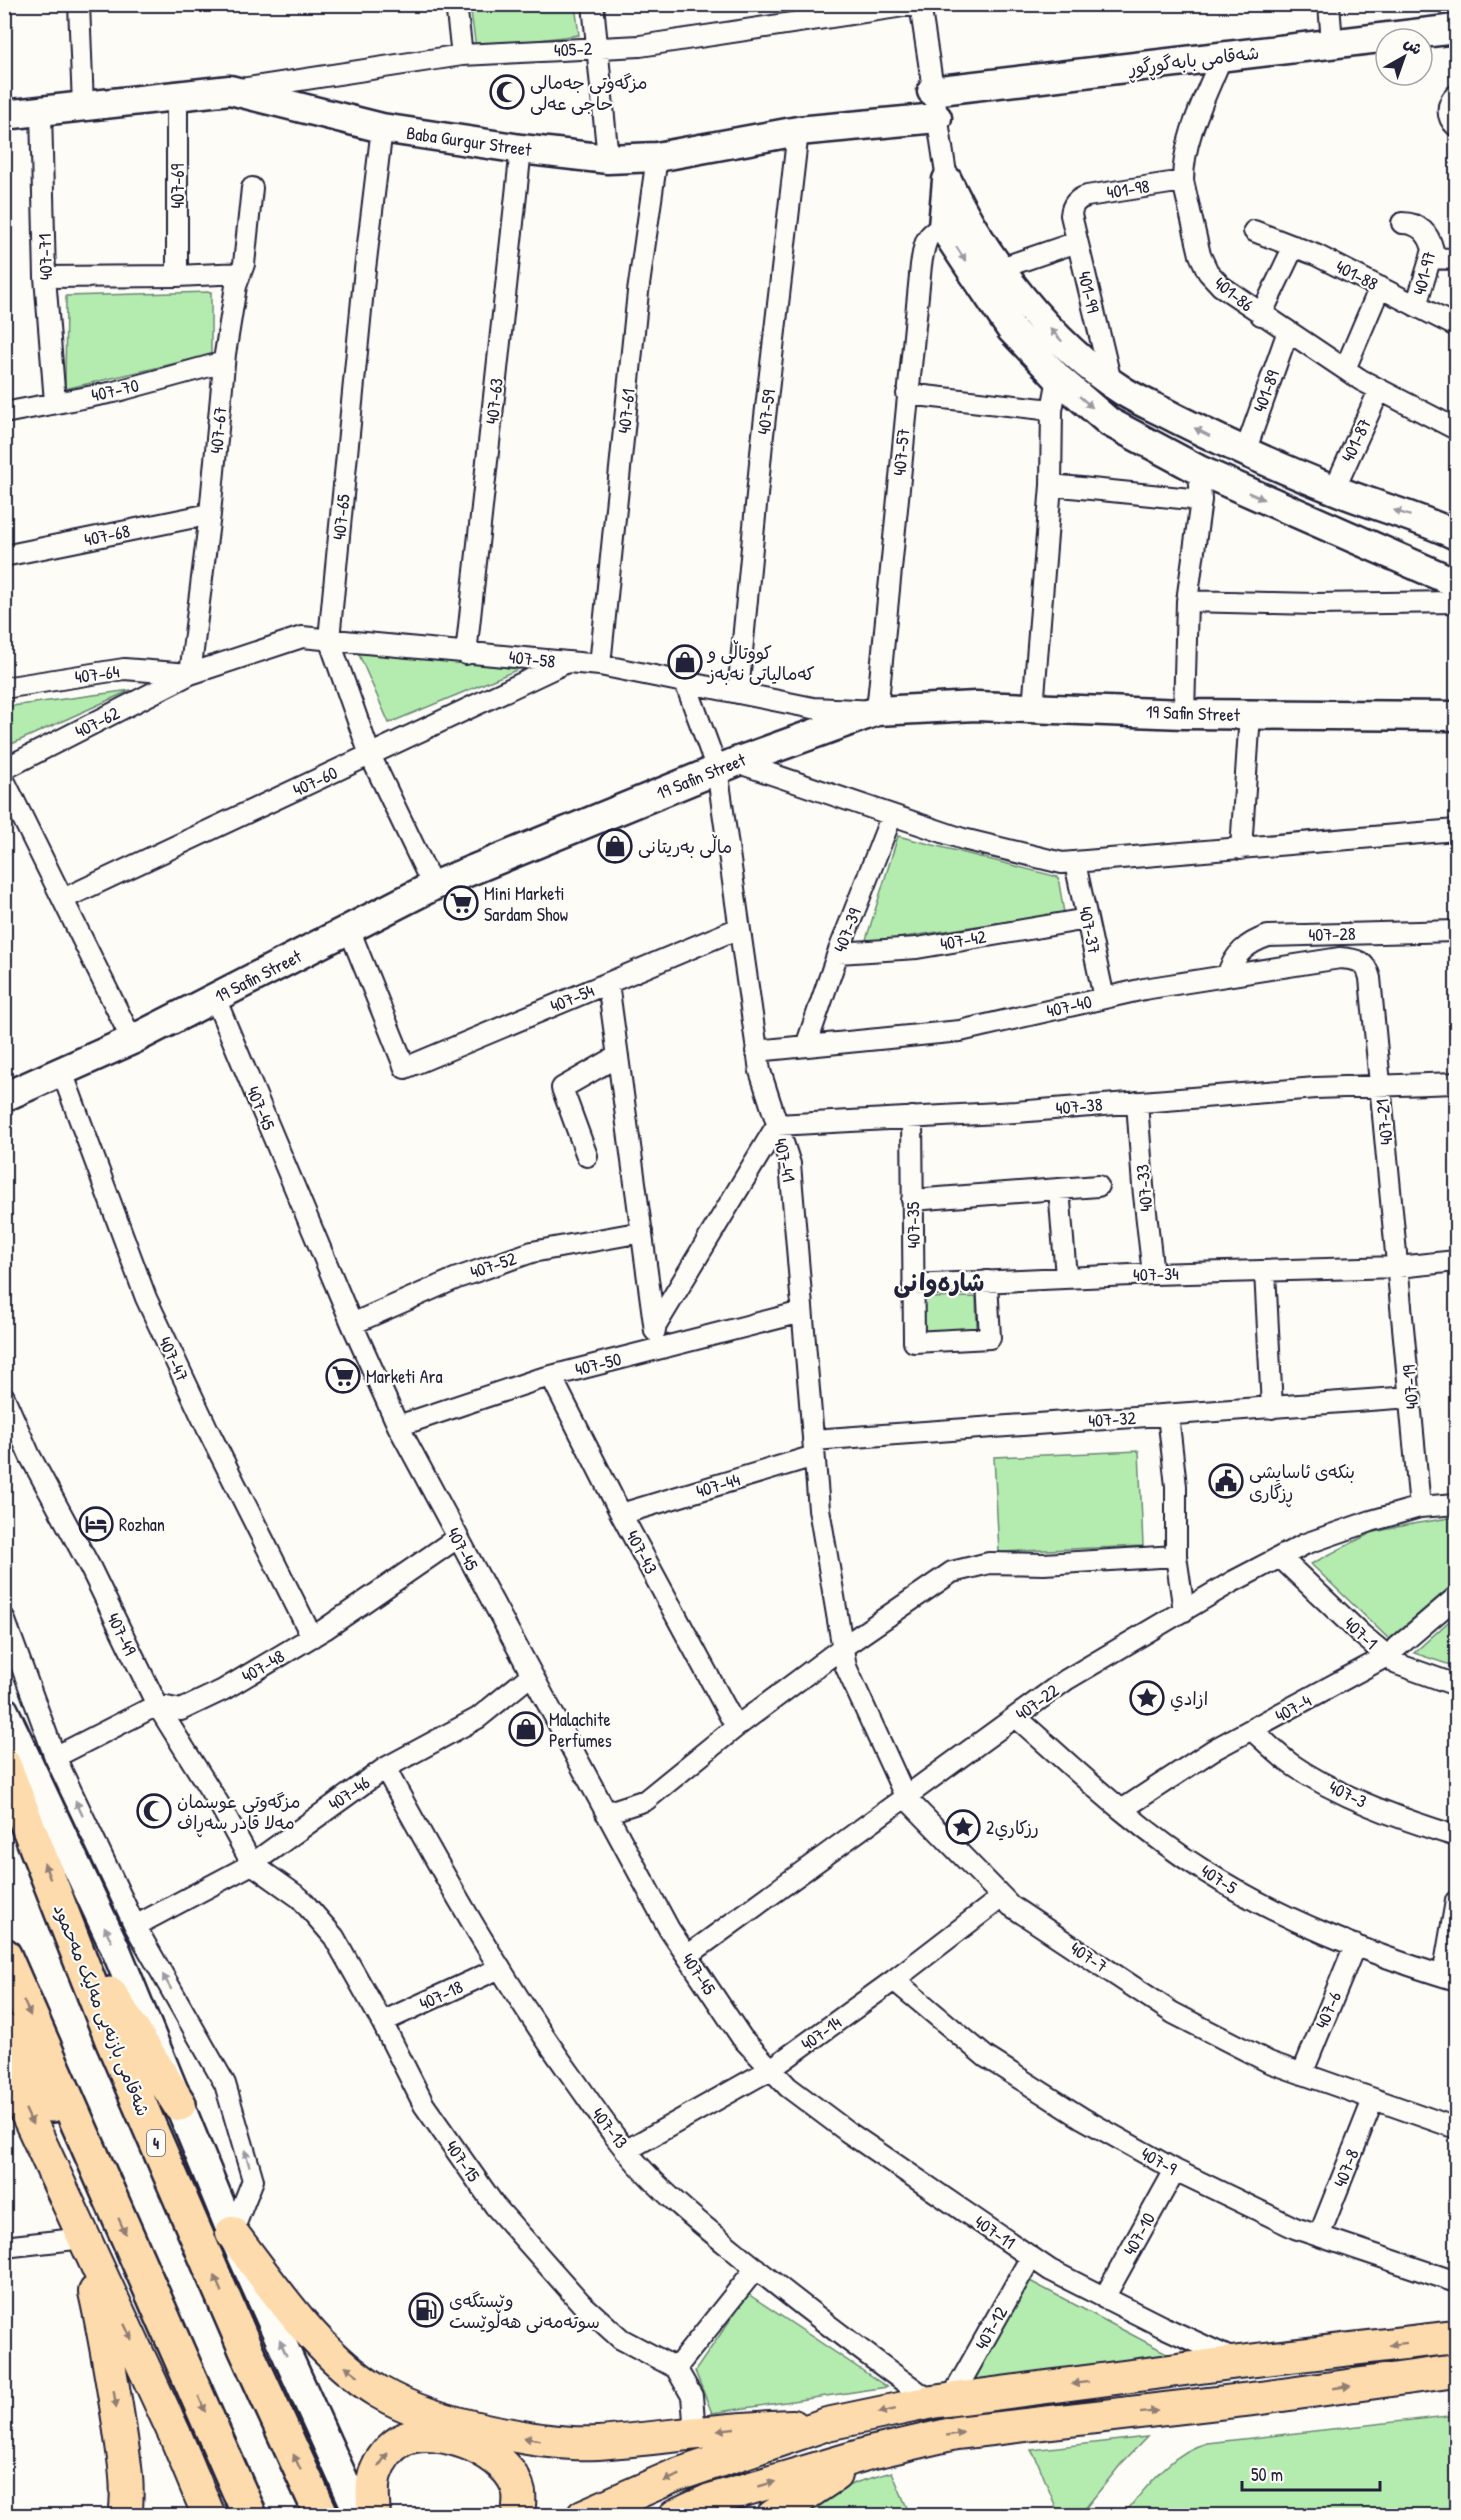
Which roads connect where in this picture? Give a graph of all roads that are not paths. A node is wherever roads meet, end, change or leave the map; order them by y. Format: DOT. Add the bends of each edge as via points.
graph roads {
  1 [pos="79,4"];
  2 [pos="456,4"];
  3 [pos="593,4"];
  4 [pos="918,4"];
  5 [pos="1329,4"];
  6 [pos="1456,29"];
  7 [pos="1332,44"];
  8 [pos="597,47"];
  9 [pos="462,55"];
  10 [pos="1222,56"];
  11 [pos="230,90"];
  12 [pos="1456,95"];
  13 [pos="177,96"];
  14 [pos="934,104"];
  15 [pos="83,106"];
  16 [pos="41,111"];
  17 [pos="4,115"];
  18 [pos="1452,120"];
  19 [pos="382,128"];
  20 [pos="798,131"];
  21 [pos="521,149"];
  22 [pos="657,157"];
  23 [pos="608,159"];
  24 [pos="947,180"];
  25 [pos="1184,181"];
  26 [pos="252,188"];
  27 [pos="1074,203"];
  28 [pos="955,222"];
  29 [pos="1402,223"];
  30 [pos="1254,231"];
  31 [pos="1077,242"];
  32 [pos="1294,246"];
  33 [pos="1431,258"];
  34 [pos="1456,259"];
  35 [pos="1001,268"];
  36 [pos="241,273"];
  37 [pos="177,276"];
  38 [pos="45,277"];
  39 [pos="1380,287"];
  40 [pos="1416,306"];
  41 [pos="1261,315"];
  42 [pos="1456,326"];
  43 [pos="1288,331"];
  44 [pos="224,362"];
  45 [pos="1345,369"];
  46 [pos="1058,378"];
  47 [pos="1111,382"];
  48 [pos="1379,391"];
  49 [pos="907,394"];
  50 [pos="55,402"];
  51 [pos="1052,410"];
  52 [pos="4,413"];
  53 [pos="1456,429"];
  54 [pos="1245,452"];
  55 [pos="1198,470"];
  56 [pos="1051,485"];
  57 [pos="1334,490"];
  58 [pos="1201,500"];
  59 [pos="210,514"];
  60 [pos="1444,529"];
  61 [pos="4,556"];
  62 [pos="1410,564"];
  63 [pos="1456,583"];
  64 [pos="1187,601"];
  65 [pos="1456,602"];
  66 [pos="329,639"];
  67 [pos="466,654"];
  68 [pos="567,662"];
  69 [pos="600,665"];
  70 [pos="190,674"];
  71 [pos="686,682"];
  72 [pos="4,688"];
  73 [pos="738,693"];
  74 [pos="1033,708"];
  75 [pos="877,711"];
  76 [pos="1184,714"];
  77 [pos="1250,714"];
  78 [pos="1456,716"];
  79 [pos="370,755"];
  80 [pos="726,766"];
  81 [pos="4,769"];
  82 [pos="4,780"];
  83 [pos="892,815"];
  84 [pos="1456,830"];
  85 [pos="1241,849"];
  86 [pos="1075,863"];
  87 [pos="433,886"];
  88 [pos="63,899"];
  89 [pos="1087,919"];
  90 [pos="739,928"];
  91 [pos="349,929"];
  92 [pos="1456,931"];
  93 [pos="838,953"];
  94 [pos="1227,976"];
  95 [pos="1370,978"];
  96 [pos="608,983"];
  97 [pos="215,998"];
  98 [pos="1104,998"];
  99 [pos="132,1040"];
  100 [pos="806,1046"];
  101 [pos="756,1051"];
  102 [pos="618,1056"];
  103 [pos="62,1072"];
  104 [pos="1456,1083"];
  105 [pos="1380,1086"];
  106 [pos="5,1096"];
  107 [pos="1137,1102"];
  108 [pos="912,1118"];
  109 [pos="777,1125"];
  110 [pos="586,1156"];
  111 [pos="1098,1186"];
  112 [pos="1059,1189"];
  113 [pos="912,1200"];
  114 [pos="642,1232"];
  115 [pos="1456,1261"];
  116 [pos="1398,1267"];
  117 [pos="1265,1271"];
  118 [pos="1153,1274"];
  119 [pos="1066,1277"];
  120 [pos="987,1281"];
  121 [pos="913,1285"];
  122 [pos="802,1312"];
  123 [pos="352,1324"];
  124 [pos="655,1327"];
  125 [pos="657,1349"];
  126 [pos="551,1376"];
  127 [pos="4,1397"];
  128 [pos="1411,1397"];
  129 [pos="1272,1408"];
  130 [pos="1168,1415"];
  131 [pos="398,1426"];
  132 [pos="814,1448"];
  133 [pos="1456,1503"];
  134 [pos="1420,1507"];
  135 [pos="621,1514"];
  136 [pos="457,1538"];
  137 [pos="1176,1556"];
  138 [pos="1280,1557"];
  139 [pos="1456,1597"];
  140 [pos="1184,1611"];
  141 [pos="4,1618"];
  142 [pos="312,1637"];
  143 [pos="843,1647"];
  144 [pos="1387,1656"];
  145 [pos="530,1676"];
  146 [pos="1456,1685"];
  147 [pos="157,1705"];
  148 [pos="4,1711"];
  149 [pos="1016,1717"];
  150 [pos="736,1727"];
  151 [pos="1252,1730"];
  152 [pos="55,1757"];
  153 [pos="4,1765"];
  154 [pos="385,1768"];
  155 [pos="906,1798"];
  156 [pos="1123,1809"];
  157 [pos="606,1813"];
  158 [pos="1456,1836"];
  159 [pos="252,1864"];
  160 [pos="1002,1897"];
  161 [pos="1456,1901"];
  162 [pos="135,1926"];
  163 [pos="70,1930"];
  164 [pos="1355,1946"];
  165 [pos="4,1954"];
  166 [pos="687,1956"];
  167 [pos="500,1968"];
  168 [pos="1450,1978"];
  169 [pos="894,1980"];
  170 [pos="382,2022"];
  171 [pos="4,2031"];
  172 [pos="4,2064"];
  173 [pos="771,2069"];
  174 [pos="1302,2074"];
  175 [pos="1373,2100"];
  176 [pos="179,2104"];
  177 [pos="1456,2128"];
  178 [pos="627,2150"];
  179 [pos="1175,2170"];
  180 [pos="108,2194"];
  181 [pos="232,2233"];
  182 [pos="1319,2236"];
  183 [pos="84,2238"];
  184 [pos="4,2247"];
  185 [pos="1030,2257"];
  186 [pos="756,2268"];
  187 [pos="1456,2282"];
  188 [pos="1104,2298"];
  189 [pos="1456,2337"];
  190 [pos="1239,2362"];
  191 [pos="676,2368"];
  192 [pos="1456,2371"];
  193 [pos="941,2400"];
  194 [pos="827,2424"];
  195 [pos="695,2432"];
  196 [pos="870,2453"];
  197 [pos="125,2516"];
  198 [pos="209,2516"];
  199 [pos="250,2516"];
  200 [pos="322,2516"];
  201 [pos="360,2516"];
  202 [pos="374,2516"];
  203 [pos="518,2516"];
  204 [pos="583,2516"];
  205 [pos="675,2516"];
  206 [pos="773,2516"];
  1 -- 15 [label="street"];
  2 -- 9 [label="street"];
  3 -- 8 [label="street"];
  4 -- 8 [label="street, 405-2" via="640,46"];
  4 -- 14 [label="street"];
  5 -- 7 [label="street"];
  6 -- 7 [label="street, شەقامی بابەگوڕگوڕ"];
  7 -- 10 [label="street, شەقامی بابەگوڕگوڕ"];
  8 -- 9 [label="street, 405-2"];
  8 -- 23 [label="street"];
  9 -- 11 [label="street, 405-2"];
  10 -- 14 [label="street, شەقامی بابەگوڕگوڕ"];
  10 -- 25 [label="street, 401-86" via="1187,143"];
  11 -- 13 [label="street, Baba Gurgur Street"];
  11 -- 19 [label="street, Baba Gurgur Street"];
  12 -- 18 [label="street" via="1449,105"];
  13 -- 15 [label="street, Baba Gurgur Street"];
  13 -- 37 [label="street, 407-69"];
  14 -- 20 [label="street, Baba Gurgur Street"];
  14 -- 24 [label="street"];
  15 -- 16 [label="street, Baba Gurgur Street"];
  16 -- 17 [label="street, Baba Gurgur Street"];
  16 -- 38 [label="street, 407-71"];
  19 -- 21 [label="street, Baba Gurgur Street"];
  19 -- 66 [label="street, 407-65"];
  20 -- 22 [label="street, Baba Gurgur Street"];
  20 -- 73 [label="street, 407-59"];
  21 -- 23 [label="street, Baba Gurgur Street"];
  21 -- 67 [label="street, 407-63"];
  22 -- 23 [label="street, Baba Gurgur Street"];
  22 -- 69 [label="street, 407-61" via="638,292"];
  24 -- 28 [label="street"];
  25 -- 27 [label="street, 401-98" via="1087,196"];
  25 -- 41 [label="street, 401-86" via="1203,264 1221,286"];
  26 -- 36 [label="street, 407-67"];
  27 -- 31 [label="street, 401-99" via="1071,215"];
  28 -- 35 [label="street"];
  28 -- 46 [label="street, one-way" via="1011,329"];
  28 -- 49 [label="street, 407-57" via="925,241"];
  29 -- 33 [label="street, 401-97" via="1416,225 1427,234"];
  30 -- 32 [label="street, 401-88"];
  31 -- 35 [label="street"];
  31 -- 47 [label="street, 401-99"];
  32 -- 39 [label="street, 401-88"];
  32 -- 41 [label="street"];
  33 -- 34 [label="street"];
  33 -- 40 [label="street, 401-97"];
  47 -- 35 [label="street, one-way" via="1063,342"];
  36 -- 37 [label="street"];
  36 -- 44 [label="street, 407-67"];
  37 -- 38 [label="street"];
  38 -- 50 [label="street, 407-71"];
  39 -- 40 [label="street, 401-88"];
  39 -- 45 [label="street"];
  40 -- 42 [label="street, 401-88"];
  41 -- 43 [label="street, 401-86"];
  43 -- 45 [label="street, 401-86"];
  43 -- 54 [label="street, 401-89"];
  44 -- 50 [label="street, 407-70" via="114,392"];
  44 -- 59 [label="street, 407-67"];
  45 -- 48 [label="street, 401-86"];
  46 -- 51 [label="street"];
  46 -- 55 [label="street, one-way" via="1109,422"];
  54 -- 47 [label="street, one-way"];
  48 -- 53 [label="street, 401-86"];
  48 -- 57 [label="street, 401-87"];
  49 -- 51 [label="street"];
  49 -- 75 [label="street, 407-57"];
  50 -- 52 [label="street, 407-70"];
  51 -- 56 [label="street"];
  54 -- 57 [label="street"];
  55 -- 58 [label="street"];
  55 -- 62 [label="street, one-way"];
  56 -- 58 [label="street"];
  56 -- 74 [label="street"];
  60 -- 57 [label="street, one-way"];
  58 -- 64 [label="street"];
  59 -- 61 [label="street, 407-68"];
  59 -- 70 [label="street, 407-67"];
  60 -- 62 [label="street"];
  62 -- 63 [label="street"];
  64 -- 65 [label="street"];
  64 -- 76 [label="street"];
  66 -- 67 [label="street, 407-58"];
  66 -- 70 [label="street, 407-58" via="302,637"];
  66 -- 79 [label="street, 407-65"];
  67 -- 68 [label="street, 407-58"];
  68 -- 69 [label="street, 407-58"];
  68 -- 79 [label="street, 407-60"];
  69 -- 71 [label="street, 407-58"];
  70 -- 72 [label="street, 407-64" via="124,669"];
  70 -- 81 [label="street, 407-62"];
  71 -- 73 [label="street, 407-58"];
  71 -- 80 [label="street, 407-41"];
  73 -- 75 [label="street, 407-58" via="813,708"];
  74 -- 75 [label="street, 19 Safin Street" via="976,706"];
  74 -- 76 [label="street, 19 Safin Street"];
  75 -- 80 [label="street, 19 Safin Street"];
  76 -- 77 [label="street, 19 Safin Street"];
  77 -- 78 [label="street, 19 Safin Street"];
  77 -- 85 [label="street"];
  79 -- 87 [label="street, 407-65"];
  79 -- 88 [label="street, 407-60"];
  80 -- 83 [label="street"];
  80 -- 87 [label="street, 19 Safin Street"];
  80 -- 90 [label="street, 407-41"];
  82 -- 88 [label="street"];
  83 -- 86 [label="street" via="963,839 1062,864"];
  83 -- 93 [label="street, 407-39"];
  84 -- 85 [label="street"];
  85 -- 86 [label="street"];
  86 -- 89 [label="street, 407-37"];
  87 -- 91 [label="street, 19 Safin Street"];
  88 -- 99 [label="street"];
  89 -- 93 [label="street, 407-42" via="917,948"];
  89 -- 98 [label="street, 407-37"];
  90 -- 96 [label="street, 407-54"];
  90 -- 101 [label="street, 407-41"];
  91 -- 96 [label="street, 407-54" via="405,1068"];
  91 -- 97 [label="street, 19 Safin Street"];
  92 -- 94 [label="street, 407-28" via="1268,936 1241,950"];
  93 -- 100 [label="street, 407-39"];
  94 -- 95 [label="street, 407-40" via="1340,958 1357,959 1367,967"];
  94 -- 98 [label="street, 407-40"];
  95 -- 105 [label="street, 407-21"];
  96 -- 102 [label="street"];
  97 -- 99 [label="street, 19 Safin Street"];
  97 -- 123 [label="street, 407-45"];
  98 -- 100 [label="street, 407-40" via="960,1031"];
  99 -- 103 [label="street, 19 Safin Street"];
  100 -- 101 [label="street, 407-40"];
  101 -- 109 [label="street, 407-41"];
  102 -- 110 [label="street" via="562,1088"];
  102 -- 114 [label="street"];
  103 -- 106 [label="street, 19 Safin Street"];
  103 -- 142 [label="street, 407-47" via="146,1298"];
  104 -- 105 [label="street, 407-38"];
  105 -- 107 [label="street, 407-38"];
  105 -- 116 [label="street, 407-21"];
  107 -- 108 [label="street, 407-38"];
  107 -- 118 [label="street, 407-33"];
  108 -- 109 [label="street, 407-38"];
  108 -- 113 [label="street, 407-35"];
  109 -- 122 [label="street, 407-41" via="790,1164"];
  109 -- 124 [label="street"];
  111 -- 112 [label="street"];
  112 -- 113 [label="street"];
  112 -- 119 [label="street"];
  113 -- 121 [label="street, 407-35"];
  114 -- 123 [label="street, 407-52" via="532,1252 457,1278"];
  114 -- 124 [label="street"];
  115 -- 116 [label="street, 407-34"];
  116 -- 117 [label="street, 407-34"];
  116 -- 128 [label="street, 407-19"];
  117 -- 118 [label="street, 407-34"];
  117 -- 129 [label="street"];
  118 -- 119 [label="street, 407-34"];
  119 -- 120 [label="street, 407-34"];
  120 -- 121 [label="street, 407-34"];
  120 -- 121 [label="street, 407-35" via="990,1338 980,1339 914,1342"];
  122 -- 125 [label="street, 407-50"];
  122 -- 132 [label="street, 407-41"];
  123 -- 131 [label="street, 407-45"];
  124 -- 125 [label="street"];
  125 -- 126 [label="street, 407-50"];
  126 -- 131 [label="street, 407-50"];
  126 -- 135 [label="street, 407-43"];
  127 -- 147 [label="street, 407-49"];
  128 -- 129 [label="street, 407-32"];
  128 -- 134 [label="street, 407-19"];
  129 -- 130 [label="street, 407-32"];
  130 -- 132 [label="street, 407-32"];
  130 -- 137 [label="street" via="1176,1486"];
  131 -- 136 [label="street, 407-45"];
  132 -- 135 [label="street, 407-44"];
  132 -- 143 [label="street, 407-41" via="819,1509"];
  133 -- 134 [label="street, 407-22"];
  134 -- 138 [label="street, 407-22" via="1305,1544"];
  135 -- 150 [label="street, 407-43"];
  136 -- 142 [label="street, 407-48"];
  136 -- 145 [label="street, 407-45"];
  137 -- 140 [label="street"];
  137 -- 143 [label="street" via="1044,1564 988,1563 952,1572"];
  138 -- 140 [label="street, 407-22"];
  138 -- 144 [label="street, 407-1"];
  139 -- 144 [label="street, 407-4"];
  140 -- 149 [label="street, 407-22" via="1066,1680"];
  141 -- 152 [label="street"];
  142 -- 147 [label="street, 407-48" via="181,1710"];
  143 -- 150 [label="street"];
  143 -- 155 [label="street, 407-7" via="846,1667"];
  144 -- 146 [label="street, 407-1" via="1397,1664"];
  144 -- 151 [label="street, 407-4"];
  145 -- 154 [label="street, 407-46" via="478,1718"];
  145 -- 157 [label="street, 407-45"];
  147 -- 152 [label="street"];
  147 -- 159 [label="street, 407-49"];
  176 -- 148 [label="street, one-way" via="116,1950"];
  149 -- 155 [label="street, 407-22"];
  149 -- 156 [label="street, 407-5"];
  150 -- 157 [label="street" via="646,1800"];
  151 -- 156 [label="street, 407-4" via="1213,1750"];
  151 -- 158 [label="street, 407-3" via="1290,1763 1335,1788 1387,1812"];
  162 -- 152 [label="street, one-way"];
  163 -- 153 [label="highway, شەقامی بازنەیی مەلیک مەحمود / 4, one-way"];
  154 -- 159 [label="street, 407-46"];
  154 -- 167 [label="street, 407-13"];
  155 -- 160 [label="street, 407-7"];
  155 -- 166 [label="street, 407-22"];
  156 -- 164 [label="street, 407-5" via="1202,1869 1256,1901"];
  157 -- 166 [label="street, 407-45"];
  159 -- 162 [label="street, 407-46"];
  159 -- 170 [label="street, 407-15" via="300,1898 334,1937"];
  160 -- 169 [label="street, 407-14"];
  160 -- 174 [label="street, 407-7" via="1173,2013 1269,2062"];
  161 -- 168 [label="street"];
  181 -- 162 [label="street, one-way" via="253,2180 225,2084"];
  163 -- 176 [label="highway"];
  200 -- 163 [label="highway, شەقامی بازنەیی مەلیک مەحمود / 4, one-way" via="112,2040"];
  164 -- 168 [label="street, 407-5"];
  164 -- 174 [label="street, 407-6"];
  165 -- 180 [label="highway, one-way"];
  166 -- 173 [label="street, 407-45" via="742,2038"];
  167 -- 170 [label="street, 407-18"];
  167 -- 178 [label="street, 407-13" via="526,2012"];
  169 -- 173 [label="street, 407-14"];
  169 -- 179 [label="street, 407-9" via="986,2057 1082,2118"];
  170 -- 191 [label="street, 407-15" via="424,2105 495,2206 581,2303 621,2339"];
  171 -- 180 [label="highway"];
  172 -- 183 [label="main road, one-way"];
  173 -- 178 [label="street, 407-14"];
  173 -- 185 [label="street, 407-11" via="788,2087 848,2132"];
  174 -- 175 [label="street, 407-7"];
  175 -- 177 [label="street, 407-7"];
  175 -- 182 [label="street, 407-8"];
  176 -- 181 [label="street"];
  178 -- 186 [label="street, 407-13" via="644,2172 688,2213"];
  179 -- 182 [label="street, 407-9" via="1294,2228"];
  179 -- 188 [label="street, 407-10"];
  180 -- 199 [label="highway, one-way"];
  195 -- 181 [label="main road, one-way" via="597,2443 540,2440 465,2425 406,2405 378,2391 330,2354"];
  201 -- 181 [label="street, one-way"];
  182 -- 187 [label="street, 407-9"];
  183 -- 184 [label="street"];
  183 -- 197 [label="main road, one-way" via="108,2349 124,2456 128,2499"];
  183 -- 198 [label="main road, one-way"];
  185 -- 188 [label="street, 407-11"];
  185 -- 193 [label="street, 407-12"];
  186 -- 191 [label="street"];
  186 -- 193 [label="street, 407-13" via="848,2341"];
  188 -- 190 [label="street, 407-11"];
  189 -- 190 [label="main road, one-way"];
  190 -- 193 [label="main road, one-way"];
  191 -- 195 [label="street" via="692,2396"];
  196 -- 192 [label="main road, one-way" via="956,2433"];
  193 -- 194 [label="main road, one-way"];
  194 -- 195 [label="main road, one-way"];
  194 -- 204 [label="main road, one-way" via="674,2476"];
  205 -- 196 [label="main road, one-way" via="710,2500"];
  196 -- 206 [label="main road"];
  202 -- 203 [label="main road, one-way" via="373,2485 380,2463 404,2439 427,2436 464,2442 498,2461 515,2481 519,2492"];
}
